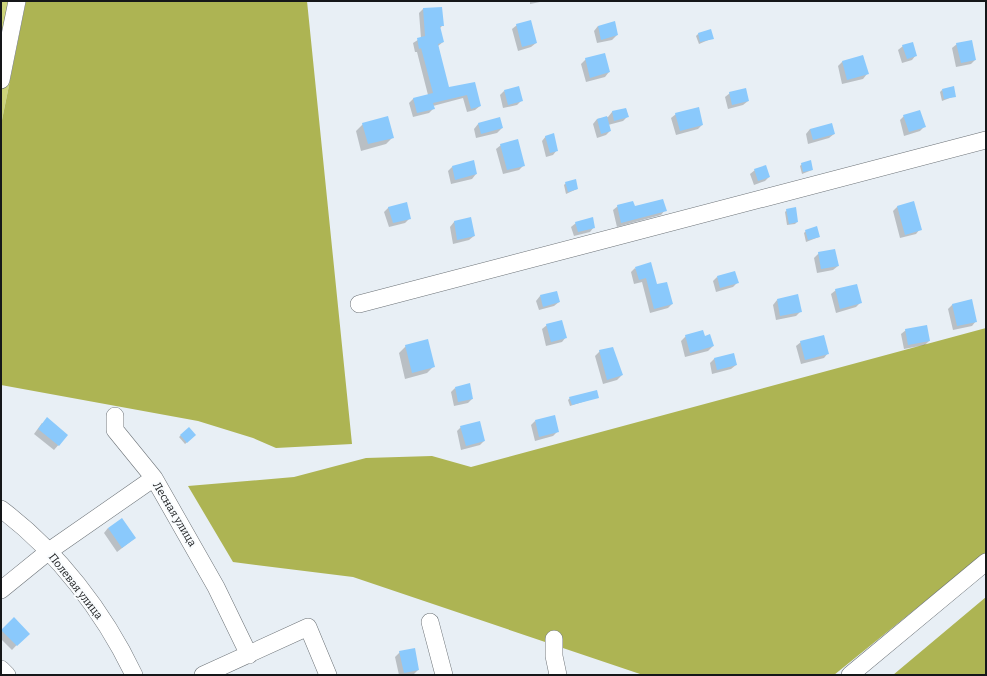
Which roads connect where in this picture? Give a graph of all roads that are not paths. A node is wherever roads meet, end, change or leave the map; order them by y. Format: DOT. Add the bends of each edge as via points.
graph roads {
  1 [pos="17,1"];
  2 [pos="2,72"];
  3 [pos="986,140"];
  4 [pos="359,304"];
  5 [pos="115,416"];
  6 [pos="154,478"];
  7 [pos="1,509"];
  8 [pos="49,551"];
  9 [pos="986,562"];
  10 [pos="1,590"];
  11 [pos="430,622"];
  12 [pos="554,639"];
  13 [pos="249,655"];
  14 [pos="1,669"];
  15 [pos="7,675"];
  16 [pos="134,675"];
  17 [pos="204,675"];
  18 [pos="328,675"];
  19 [pos="444,675"];
  20 [pos="558,675"];
  21 [pos="850,675"];
  1 -- 2 [label="street"];
  3 -- 4 [label="street"];
  5 -- 6 [label="street" via="114,430"];
  6 -- 8 [label="street, Лесная улица"];
  6 -- 13 [label="street, Лесная улица" via="216,587"];
  7 -- 8 [label="street, Полевая улица"];
  8 -- 10 [label="street, Лесная улица"];
  8 -- 16 [label="street, Полевая улица" via="107,627"];
  9 -- 21 [label="street"];
  11 -- 19 [label="street"];
  12 -- 20 [label="street"];
  13 -- 17 [label="street"];
  13 -- 18 [label="street" via="308,627"];
  14 -- 15 [label="street"];
}
